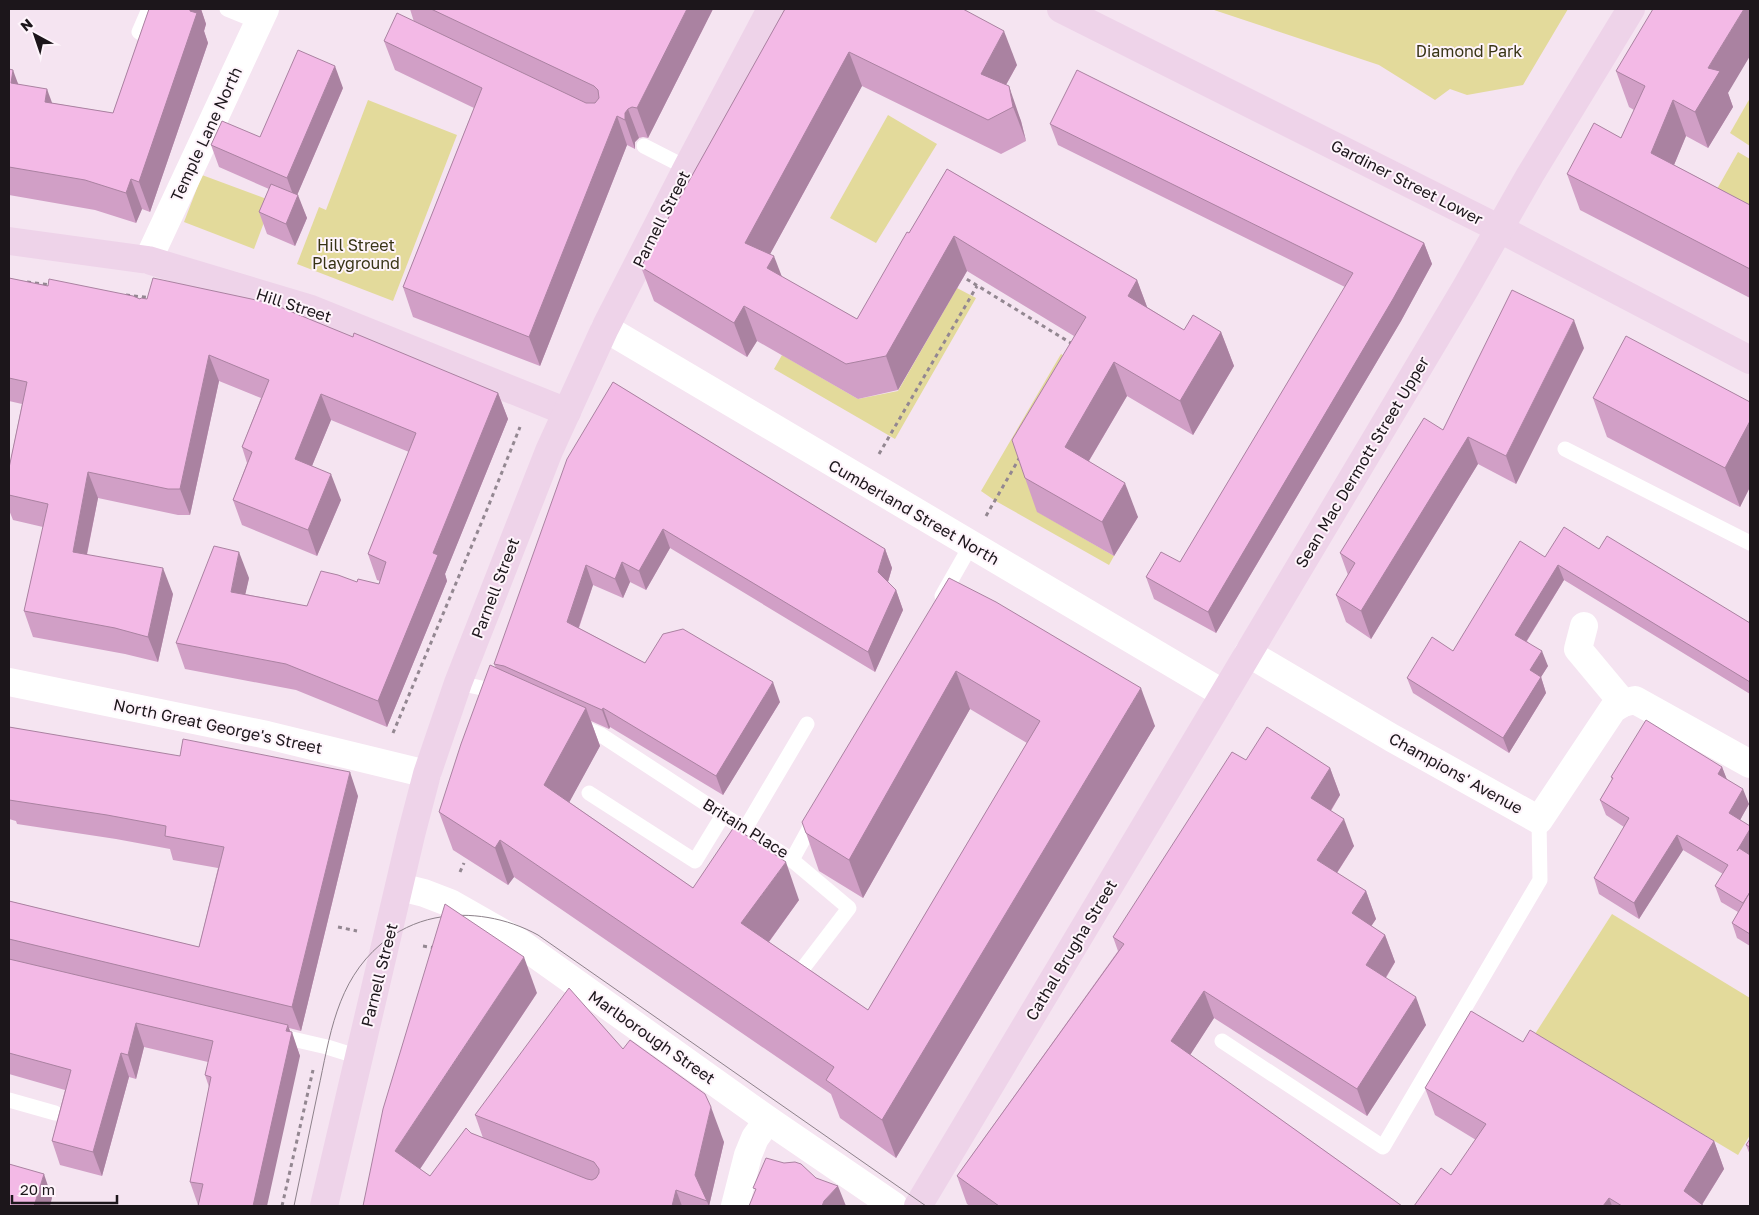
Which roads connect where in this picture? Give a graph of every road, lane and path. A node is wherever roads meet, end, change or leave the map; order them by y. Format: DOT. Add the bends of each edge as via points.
graph roads {
  1 [pos="149,9"];
  2 [pos="227,9"];
  3 [pos="771,9"];
  4 [pos="1061,9"];
  5 [pos="1631,9"];
  6 [pos="262,15"];
  7 [pos="139,32"];
  8 [pos="644,146"];
  9 [pos="687,168"];
  10 [pos="1500,229"];
  11 [pos="9,241"];
  12 [pos="148,260"];
  13 [pos="953,271"];
  14 [pos="18,281"];
  15 [pos="58,286"];
  16 [pos="977,286"];
  17 [pos="126,295"];
  18 [pos="155,298"];
  19 [pos="605,328"];
  20 [pos="1082,350"];
  21 [pos="1750,360"];
  22 [pos="567,412"];
  23 [pos="522,421"];
  24 [pos="1565,448"];
  25 [pos="1024,450"];
  26 [pos="863,482"];
  27 [pos="1750,543"];
  28 [pos="971,545"];
  29 [pos="933,612"];
  30 [pos="1584,626"];
  31 [pos="1248,653"];
  32 [pos="9,682"];
  33 [pos="458,683"];
  34 [pos="1224,694"];
  35 [pos="516,697"];
  36 [pos="1623,702"];
  37 [pos="567,720"];
  38 [pos="807,724"];
  39 [pos="390,741"];
  40 [pos="1750,764"];
  41 [pos="427,774"];
  42 [pos="589,792"];
  43 [pos="821,808"];
  44 [pos="723,814"];
  45 [pos="1539,820"];
  46 [pos="744,829"];
  47 [pos="792,860"];
  48 [pos="400,887"];
  49 [pos="338,927"];
  50 [pos="360,932"];
  51 [pos="423,946"];
  52 [pos="439,948"];
  53 [pos="804,967"];
  54 [pos="261,1032"];
  55 [pos="1222,1041"];
  56 [pos="318,1046"];
  57 [pos="359,1057"];
  58 [pos="9,1100"];
  59 [pos="55,1113"];
  60 [pos="768,1120"];
  61 [pos="282,1206"];
  62 [pos="324,1206"];
  63 [pos="735,1206"];
  64 [pos="894,1206"];
  65 [pos="918,1206"];
  1 -- 7 [label="lane"];
  2 -- 6 [label="lane"];
  3 -- 9 [label="main road, Parnell Street"];
  4 -- 10 [label="main road, Gardiner Street Lower"];
  5 -- 10 [label="main road, Sean Mac Dermott Street Upper"];
  6 -- 12 [label="street, Temple Lane North"];
  8 -- 9 [label="lane"];
  9 -- 19 [label="main road, Parnell Street"];
  10 -- 21 [label="main road, Gardiner Street Lower"];
  10 -- 31 [label="main road, Sean Mac Dermott Street Upper"];
  11 -- 12 [label="main road, Hill Street"];
  12 -- 22 [label="main road, Hill Street" via="311,309"];
  13 -- 16 [label="path"];
  14 -- 15 [label="path"];
  16 -- 20 [label="path"];
  16 -- 26 [label="path"];
  17 -- 18 [label="path"];
  19 -- 22 [label="main road, Parnell Street"];
  19 -- 26 [label="street, Cumberland Street North"];
  22 -- 33 [label="main road, Parnell Street" via="548,452"];
  23 -- 39 [label="path"];
  24 -- 27 [label="lane"];
  25 -- 28 [label="path"];
  26 -- 28 [label="street, Cumberland Street North"];
  28 -- 29 [label="lane"];
  28 -- 34 [label="street, Cumberland Street North"];
  30 -- 36 [label="street" via="1578,649"];
  31 -- 34 [label="main road, Sean Mac Dermott Street Upper"];
  31 -- 45 [label="street, Champions' Avenue"];
  32 -- 41 [label="street, North Great George's Street" via="267,735"];
  33 -- 35 [label="lane"];
  33 -- 41 [label="main road, Parnell Street"];
  34 -- 65 [label="main road, Cathal Brugha Street"];
  36 -- 40 [label="street" via="1635,700"];
  36 -- 45 [label="street, Champions' Avenue" via="1614,710"];
  37 -- 44 [label="lane, Britain Place" via="601,735"];
  38 -- 46 [label="lane"];
  41 -- 48 [label="main road, Parnell Street"];
  42 -- 44 [label="lane" via="695,862"];
  43 -- 47 [label="lane, Britain Place"];
  44 -- 46 [label="lane, Britain Place"];
  45 -- 55 [label="lane" via="1540,880 1383,1147"];
  46 -- 47 [label="lane, Britain Place"];
  47 -- 53 [label="lane" via="849,908"];
  48 -- 57 [label="main road, Parnell Street"];
  48 -- 60 [label="street, Marlborough Street" via="450,903 517,941"];
  49 -- 50 [label="path"];
  51 -- 52 [label="path"];
  54 -- 56 [label="lane"];
  56 -- 57 [label="lane"];
  56 -- 61 [label="path"];
  57 -- 62 [label="main road, Parnell Street"];
  58 -- 59 [label="lane"];
  60 -- 63 [label="street" via="751,1147"];
  60 -- 64 [label="street, Marlborough Street"];
}
